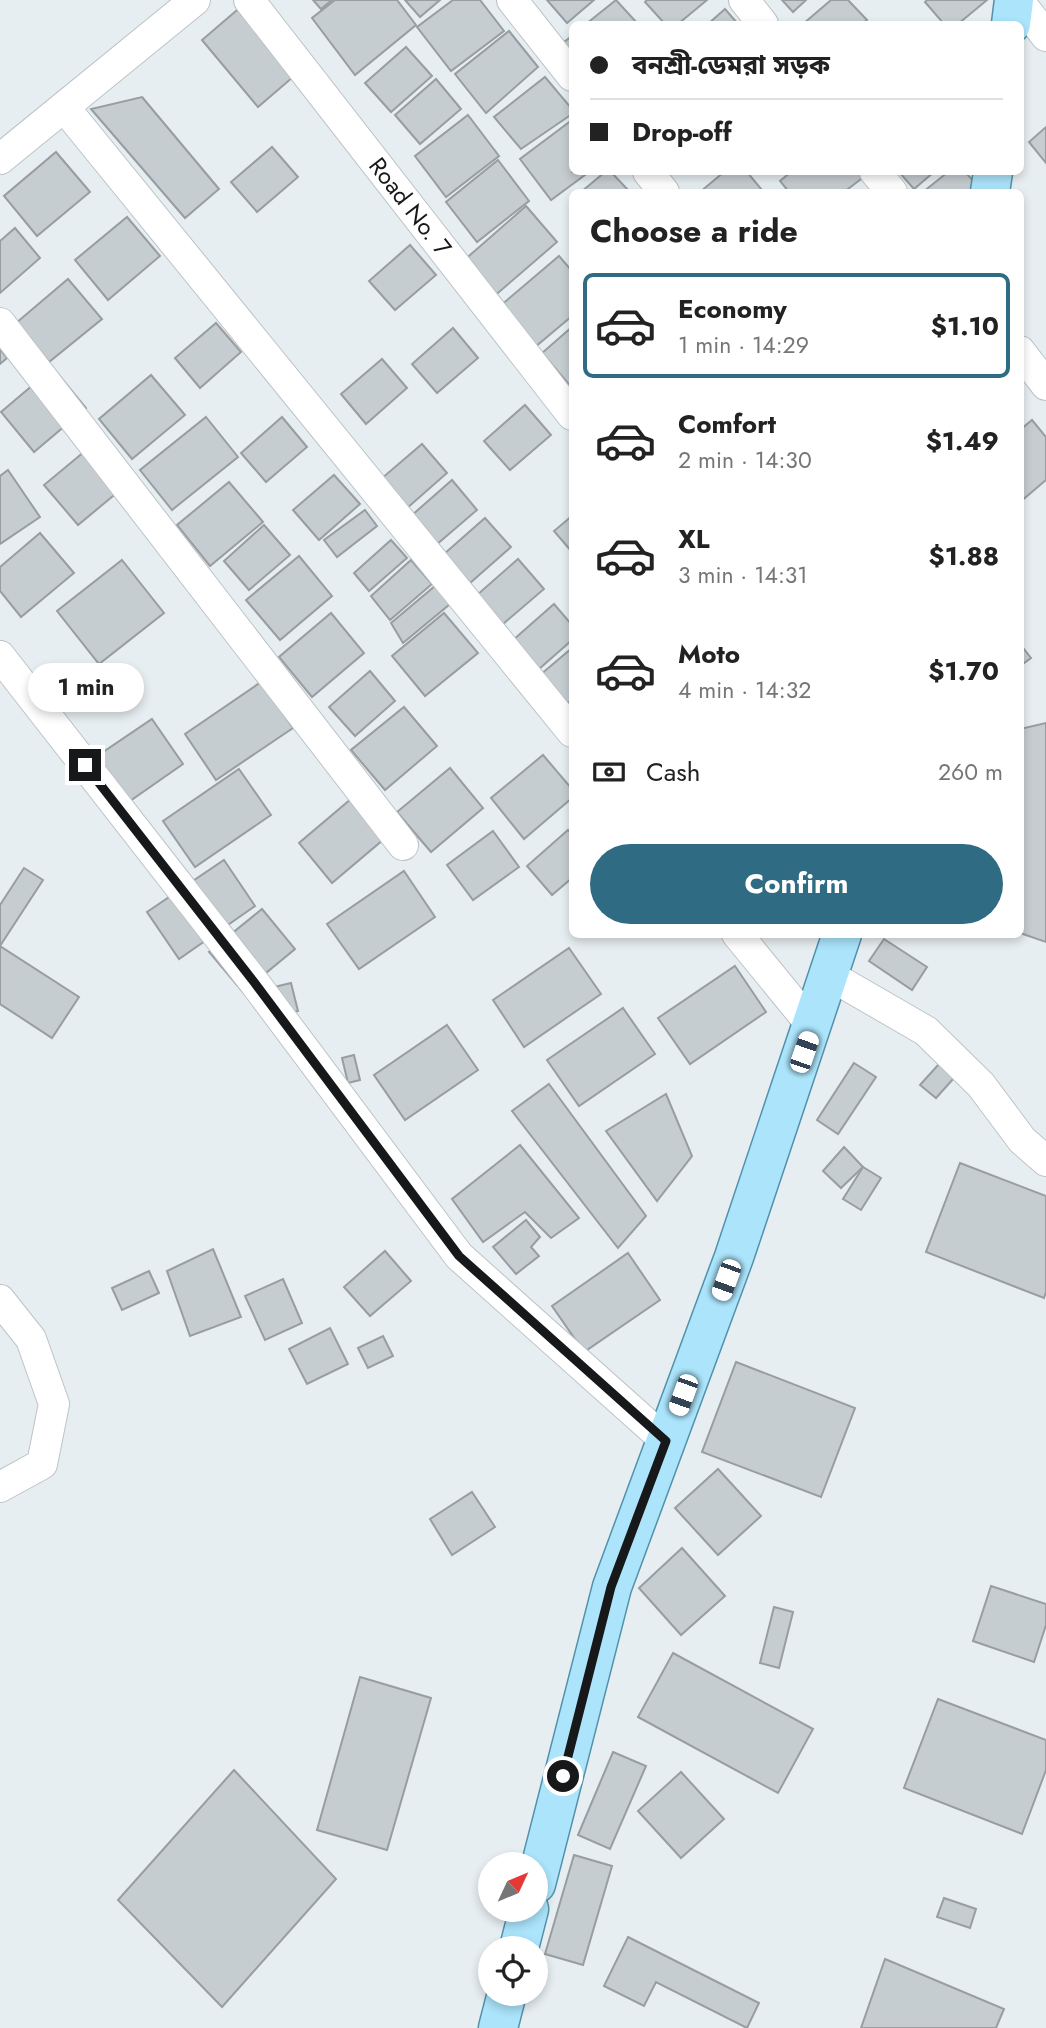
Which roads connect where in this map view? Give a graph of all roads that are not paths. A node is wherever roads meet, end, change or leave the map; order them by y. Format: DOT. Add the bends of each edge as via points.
graph roads {
  1 [pos="195,0"];
  2 [pos="249,0"];
  3 [pos="512,0"];
  4 [pos="744,0"];
  5 [pos="1016,0"];
  6 [pos="761,21"];
  7 [pos="1012,21"];
  8 [pos="1046,36"];
  9 [pos="569,72"];
  10 [pos="64,107"];
  11 [pos="0,159"];
  12 [pos="650,175"];
  13 [pos="878,175"];
  14 [pos="662,189"];
  15 [pos="889,189"];
  16 [pos="0,323"];
  17 [pos="1024,356"];
  18 [pos="1046,386"];
  19 [pos="569,411"];
  20 [pos="0,656"];
  21 [pos="569,728"];
  22 [pos="403,845"];
  23 [pos="740,938"];
  24 [pos="841,938"];
  25 [pos="829,975"];
  26 [pos="813,1027"];
  27 [pos="1046,1161"];
  28 [pos="0,1300"];
  29 [pos="666,1441"];
  30 [pos="0,1487"];
  31 [pos="544,1852"];
  32 [pos="504,2006"];
  33 [pos="498,2028"];
  1 -- 10 [label="street"];
  2 -- 19 [label="street, Road No. 7"];
  3 -- 9 [label="street"];
  4 -- 6 [label="street"];
  5 -- 7 [label="main road"];
  5 -- 8 [label="street"];
  10 -- 11 [label="street"];
  10 -- 21 [label="street"];
  12 -- 14 [label="street"];
  13 -- 15 [label="street"];
  16 -- 22 [label="street"];
  17 -- 18 [label="street"];
  20 -- 29 [label="street" via="254,982 459,1256"];
  23 -- 26 [label="street"];
  24 -- 25 [label="main road"];
  25 -- 26 [label="main road"];
  25 -- 27 [label="street" via="926,1031 981,1085 1022,1140"];
  26 -- 29 [label="main road"];
  28 -- 30 [label="street" via="31,1339 54,1404 41,1464"];
  29 -- 31 [label="main road" via="611,1587"];
  32 -- 33 [label="main road"];
}
